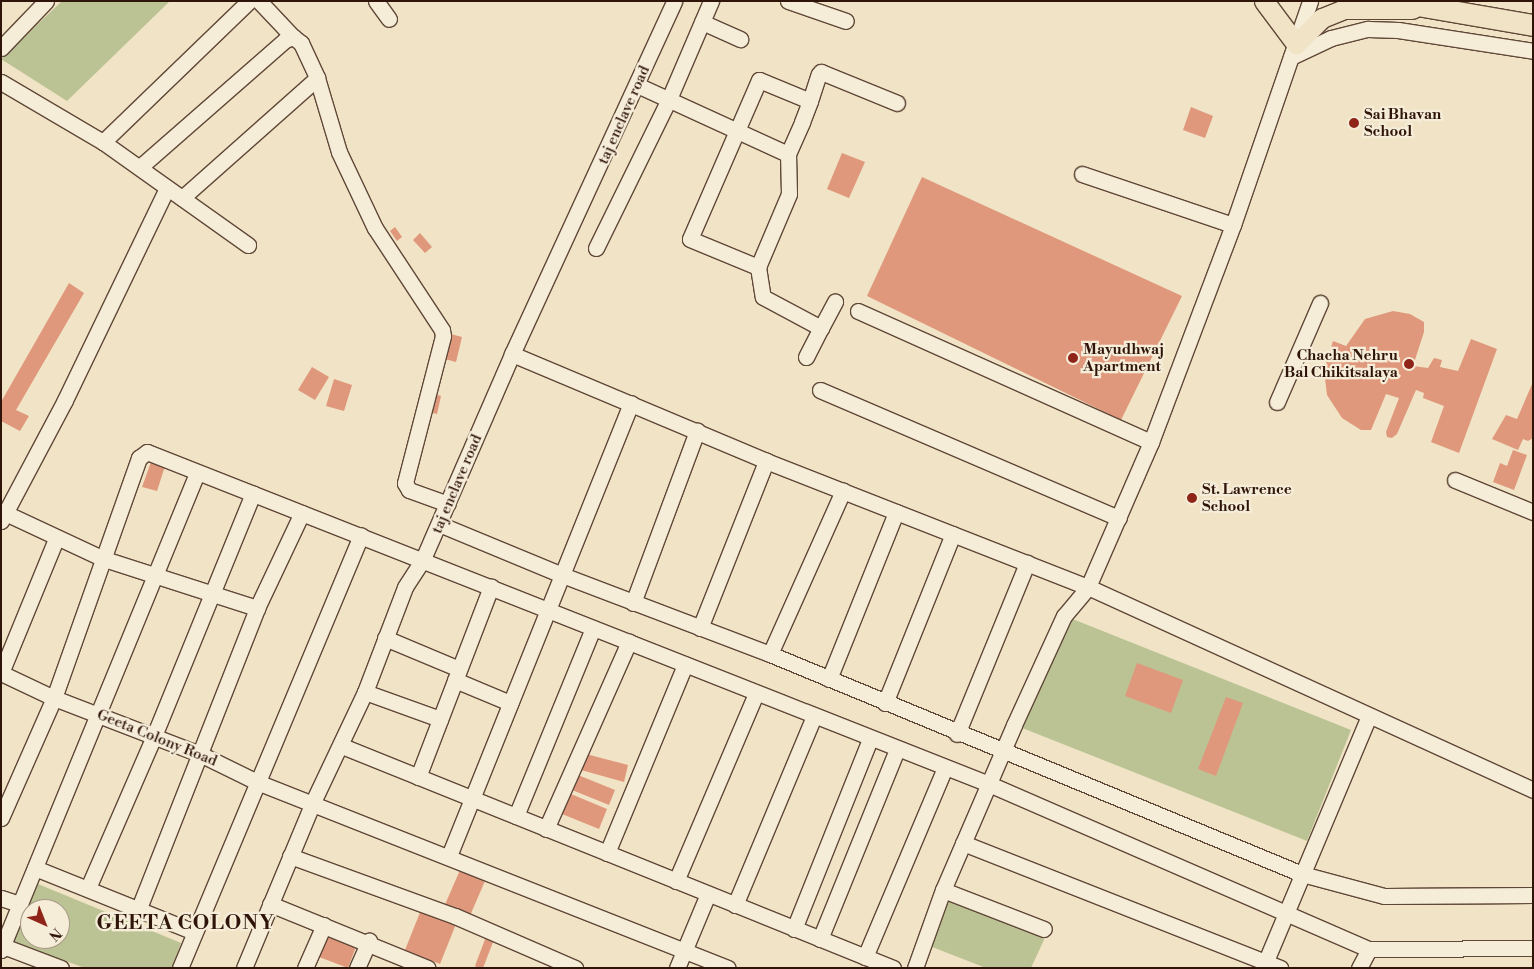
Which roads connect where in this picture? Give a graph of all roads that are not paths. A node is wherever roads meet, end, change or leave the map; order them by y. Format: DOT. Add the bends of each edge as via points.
graph roads {
  1 [pos="46,1"];
  2 [pos="249,1"];
  3 [pos="259,1"];
  4 [pos="376,1"];
  5 [pos="674,1"];
  6 [pos="710,1"];
  7 [pos="788,1"];
  8 [pos="1264,1"];
  9 [pos="1310,1"];
  10 [pos="1394,1"];
  11 [pos="1446,11"];
  12 [pos="389,19"];
  13 [pos="846,21"];
  14 [pos="702,22"];
  15 [pos="1530,25"];
  16 [pos="293,37"];
  17 [pos="740,39"];
  18 [pos="2,47"];
  19 [pos="1293,50"];
  20 [pos="1533,51"];
  21 [pos="317,78"];
  22 [pos="1,82"];
  23 [pos="638,85"];
  24 [pos="669,99"];
  25 [pos="810,101"];
  26 [pos="898,103"];
  27 [pos="737,130"];
  28 [pos="103,142"];
  29 [pos="788,154"];
  30 [pos="140,167"];
  31 [pos="1082,174"];
  32 [pos="168,188"];
  33 [pos="182,198"];
  34 [pos="1233,225"];
  35 [pos="248,246"];
  36 [pos="596,248"];
  37 [pos="758,267"];
  38 [pos="835,302"];
  39 [pos="1320,304"];
  40 [pos="858,311"];
  41 [pos="821,328"];
  42 [pos="512,354"];
  43 [pos="806,357"];
  44 [pos="820,390"];
  45 [pos="1277,402"];
  46 [pos="631,403"];
  47 [pos="697,431"];
  48 [pos="1151,442"];
  49 [pos="766,461"];
  50 [pos="198,473"];
  51 [pos="1455,480"];
  52 [pos="843,491"];
  53 [pos="253,493"];
  54 [pos="448,504"];
  55 [pos="896,512"];
  56 [pos="1533,512"];
  57 [pos="302,513"];
  58 [pos="2,515"];
  59 [pos="1116,523"];
  60 [pos="440,524"];
  61 [pos="953,534"];
  62 [pos="361,535"];
  63 [pos="56,539"];
  64 [pos="104,559"];
  65 [pos="423,559"];
  66 [pos="1027,563"];
  67 [pos="156,574"];
  68 [pos="562,576"];
  69 [pos="491,587"];
  70 [pos="1088,587"];
  71 [pos="214,592"];
  72 [pos="633,603"];
  73 [pos="257,608"];
  74 [pos="547,612"];
  75 [pos="593,628"];
  76 [pos="700,628"];
  77 [pos="385,638"];
  78 [pos="629,642"];
  79 [pos="770,654"];
  80 [pos="684,664"];
  81 [pos="1,673"];
  82 [pos="457,674"];
  83 [pos="828,679"];
  84 [pos="365,692"];
  85 [pos="756,693"];
  86 [pos="54,698"];
  87 [pos="510,703"];
  88 [pos="885,703"];
  89 [pos="98,713"];
  90 [pos="814,716"];
  91 [pos="1369,716"];
  92 [pos="440,719"];
  93 [pos="957,734"];
  94 [pos="154,736"];
  95 [pos="870,739"];
  96 [pos="342,746"];
  97 [pos="897,749"];
  98 [pos="1002,752"];
  99 [pos="200,754"];
  100 [pos="945,768"];
  101 [pos="418,777"];
  102 [pos="257,782"];
  103 [pos="988,784"];
  104 [pos="1533,790"];
  105 [pos="472,799"];
  106 [pos="313,802"];
  107 [pos="516,816"];
  108 [pos="1,818"];
  109 [pos="546,829"];
  110 [pos="963,843"];
  111 [pos="607,853"];
  112 [pos="290,856"];
  113 [pos="449,856"];
  114 [pos="36,868"];
  115 [pos="1302,874"];
  116 [pos="676,881"];
  117 [pos="88,888"];
  118 [pos="943,890"];
  119 [pos="708,894"];
  120 [pos="1533,895"];
  121 [pos="1,898"];
  122 [pos="19,904"];
  123 [pos="270,904"];
  124 [pos="735,905"];
  125 [pos="139,908"];
  126 [pos="1283,914"];
  127 [pos="324,925"];
  128 [pos="794,929"];
  129 [pos="1044,929"];
  130 [pos="194,932"];
  131 [pos="820,939"];
  132 [pos="369,941"];
  133 [pos="2,948"];
  134 [pos="1533,948"];
  135 [pos="1369,949"];
  136 [pos="685,950"];
  137 [pos="865,957"];
  138 [pos="1264,965"];
  139 [pos="61,968"];
  140 [pos="180,968"];
  141 [pos="244,968"];
  142 [pos="305,968"];
  143 [pos="357,968"];
  144 [pos="428,968"];
  145 [pos="575,968"];
  146 [pos="677,968"];
  147 [pos="728,968"];
  148 [pos="892,968"];
  149 [pos="915,968"];
  150 [pos="1280,968"];
  151 [pos="1359,968"];
  1 -- 18 [label="street"];
  2 -- 28 [label="street"];
  3 -- 16 [label="street"];
  4 -- 12 [label="street"];
  5 -- 23 [label="street, taj enclave road"];
  6 -- 14 [label="street"];
  7 -- 13 [label="street"];
  8 -- 19 [label="main road"];
  9 -- 19 [label="street"];
  10 -- 11 [label="highway"];
  11 -- 15 [label="highway"];
  11 -- 19 [label="main road" via="1378,7 1344,9 1322,18"];
  14 -- 17 [label="street"];
  14 -- 24 [label="street"];
  16 -- 21 [label="street" via="301,43"];
  16 -- 30 [label="street" via="285,40"];
  19 -- 20 [label="street" via="1368,29 1398,30"];
  19 -- 34 [label="street"];
  21 -- 33 [label="street"];
  21 -- 54 [label="street" via="339,152 375,228 442,330 405,483 409,490"];
  22 -- 28 [label="street"];
  23 -- 24 [label="street"];
  23 -- 42 [label="street, taj enclave road"];
  24 -- 27 [label="street"];
  24 -- 36 [label="street"];
  25 -- 26 [label="street" via="821,72"];
  25 -- 27 [label="street" via="759,80"];
  25 -- 29 [label="street"];
  27 -- 29 [label="street"];
  27 -- 37 [label="street" via="690,239"];
  28 -- 30 [label="street"];
  29 -- 37 [label="street" via="789,194"];
  30 -- 32 [label="street"];
  31 -- 34 [label="street"];
  32 -- 33 [label="street"];
  32 -- 58 [label="street" via="65,400"];
  33 -- 35 [label="street"];
  34 -- 48 [label="street"];
  37 -- 41 [label="street" via="763,297"];
  38 -- 41 [label="street"];
  39 -- 45 [label="street"];
  40 -- 48 [label="street"];
  41 -- 43 [label="street"];
  42 -- 46 [label="street"];
  42 -- 54 [label="street, taj enclave road"];
  44 -- 59 [label="street"];
  46 -- 47 [label="street"];
  46 -- 68 [label="street"];
  47 -- 49 [label="street"];
  47 -- 72 [label="street"];
  48 -- 59 [label="street"];
  49 -- 52 [label="street"];
  49 -- 76 [label="street"];
  50 -- 53 [label="street"];
  50 -- 64 [label="street" via="151,453 143,454"];
  50 -- 67 [label="street"];
  51 -- 56 [label="street"];
  52 -- 55 [label="street"];
  52 -- 79 [label="street"];
  53 -- 57 [label="street"];
  53 -- 71 [label="street"];
  54 -- 60 [label="street, taj enclave road"];
  55 -- 61 [label="street"];
  55 -- 83 [label="street"];
  57 -- 62 [label="street"];
  57 -- 73 [label="street"];
  58 -- 63 [label="street"];
  59 -- 70 [label="street"];
  60 -- 65 [label="street, taj enclave road"];
  60 -- 68 [label="street"];
  61 -- 66 [label="street"];
  61 -- 88 [label="street"];
  62 -- 65 [label="street"];
  62 -- 102 [label="street"];
  63 -- 64 [label="street"];
  63 -- 81 [label="street"];
  64 -- 67 [label="street"];
  64 -- 86 [label="street"];
  65 -- 69 [label="street"];
  65 -- 77 [label="street, taj enclave road" via="405,587"];
  66 -- 70 [label="street"];
  66 -- 93 [label="street"];
  67 -- 71 [label="street"];
  67 -- 89 [label="street"];
  68 -- 72 [label="street"];
  68 -- 74 [label="street"];
  69 -- 74 [label="street"];
  69 -- 82 [label="street"];
  70 -- 91 [label="street"];
  70 -- 98 [label="street" via="1064,616"];
  71 -- 73 [label="street"];
  71 -- 94 [label="street"];
  72 -- 76 [label="street"];
  73 -- 99 [label="street"];
  74 -- 75 [label="street"];
  74 -- 87 [label="street"];
  75 -- 78 [label="street"];
  75 -- 107 [label="street"];
  76 -- 79 [label="street"];
  77 -- 82 [label="street"];
  77 -- 84 [label="street, taj enclave road"];
  78 -- 80 [label="street"];
  78 -- 109 [label="street"];
  79 -- 83 [label="street"];
  80 -- 85 [label="street"];
  80 -- 111 [label="street"];
  81 -- 86 [label="street, Geeta Colony Road"];
  82 -- 87 [label="street"];
  82 -- 92 [label="street"];
  83 -- 88 [label="street"];
  84 -- 92 [label="street"];
  84 -- 96 [label="street, taj enclave road"];
  85 -- 90 [label="street"];
  85 -- 116 [label="street"];
  86 -- 89 [label="street, Geeta Colony Road"];
  86 -- 108 [label="street"];
  87 -- 105 [label="street"];
  88 -- 93 [label="street"];
  89 -- 94 [label="street, Geeta Colony Road"];
  89 -- 114 [label="street"];
  90 -- 95 [label="street"];
  90 -- 124 [label="street"];
  91 -- 104 [label="street"];
  91 -- 115 [label="street"];
  92 -- 101 [label="street"];
  93 -- 98 [label="street"];
  94 -- 99 [label="street, Geeta Colony Road"];
  94 -- 117 [label="street"];
  95 -- 97 [label="street"];
  95 -- 128 [label="street"];
  96 -- 101 [label="street"];
  96 -- 106 [label="street, taj enclave road"];
  97 -- 100 [label="street"];
  97 -- 131 [label="street"];
  98 -- 103 [label="street"];
  98 -- 115 [label="street"];
  99 -- 102 [label="street, Geeta Colony Road"];
  99 -- 125 [label="street"];
  100 -- 103 [label="street"];
  100 -- 137 [label="street"];
  101 -- 105 [label="street"];
  102 -- 106 [label="street, Geeta Colony Road"];
  102 -- 130 [label="street"];
  103 -- 110 [label="street"];
  103 -- 126 [label="street"];
  105 -- 107 [label="street"];
  105 -- 113 [label="street"];
  106 -- 112 [label="street, taj enclave road"];
  106 -- 113 [label="street, Geeta Colony Road"];
  107 -- 109 [label="street"];
  109 -- 111 [label="street"];
  110 -- 118 [label="street"];
  110 -- 138 [label="street"];
  111 -- 116 [label="street"];
  112 -- 123 [label="street, taj enclave road"];
  112 -- 145 [label="street" via="455,916"];
  113 -- 136 [label="street, Geeta Colony Road"];
  114 -- 117 [label="street"];
  114 -- 122 [label="street"];
  115 -- 120 [label="street" via="1384,896"];
  115 -- 126 [label="street"];
  116 -- 119 [label="street"];
  117 -- 125 [label="street"];
  118 -- 129 [label="street"];
  118 -- 149 [label="street"];
  119 -- 124 [label="street"];
  119 -- 136 [label="street"];
  121 -- 122 [label="street"];
  122 -- 133 [label="street"];
  123 -- 127 [label="street"];
  123 -- 141 [label="street, taj enclave road"];
  124 -- 128 [label="street"];
  125 -- 130 [label="street"];
  126 -- 135 [label="street"];
  126 -- 138 [label="street"];
  127 -- 132 [label="street"];
  127 -- 142 [label="street"];
  128 -- 131 [label="street"];
  130 -- 140 [label="street"];
  131 -- 137 [label="street"];
  132 -- 143 [label="street"];
  132 -- 144 [label="street"];
  133 -- 139 [label="street"];
  134 -- 135 [label="street"];
  135 -- 151 [label="street"];
  136 -- 146 [label="street"];
  136 -- 147 [label="street, Geeta Colony Road"];
  137 -- 148 [label="street"];
  138 -- 150 [label="street"];
}
